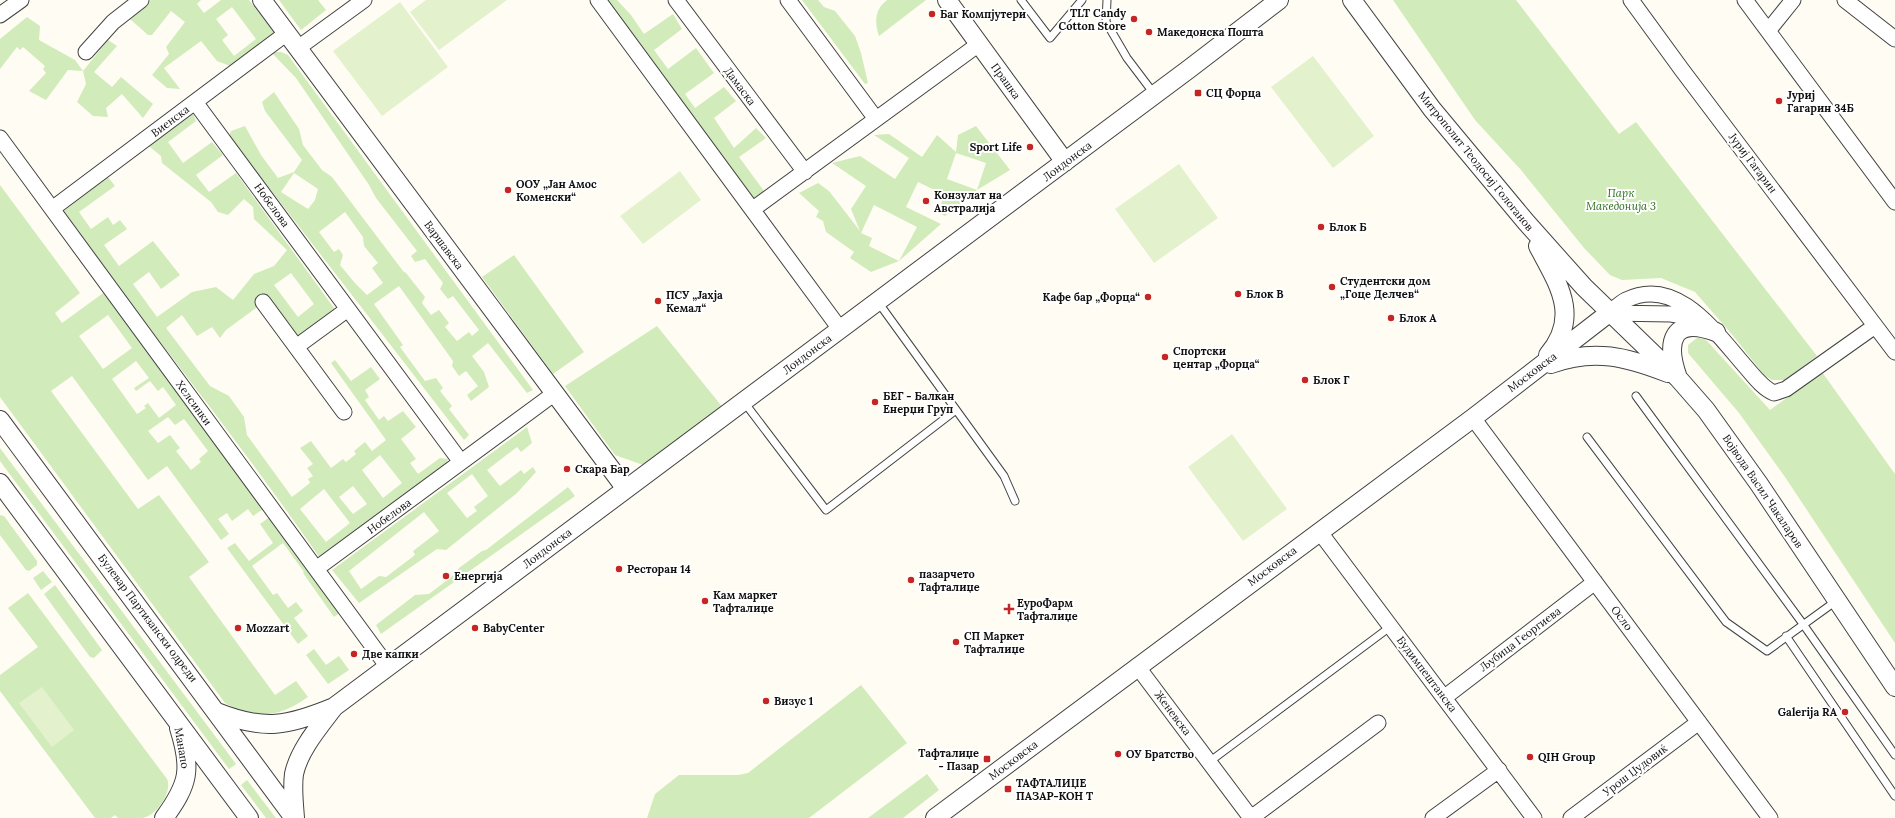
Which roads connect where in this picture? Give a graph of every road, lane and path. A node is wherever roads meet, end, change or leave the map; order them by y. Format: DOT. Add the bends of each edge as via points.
graph roads {
  1 [pos="21,0"];
  2 [pos="141,0"];
  3 [pos="262,0"];
  4 [pos="364,0"];
  5 [pos="598,0"];
  6 [pos="676,0"];
  7 [pos="788,0"];
  8 [pos="947,0"];
  9 [pos="1021,0"];
  10 [pos="1082,0"];
  11 [pos="1107,0"];
  12 [pos="1279,0"];
  13 [pos="1343,0"];
  14 [pos="1631,0"];
  15 [pos="1745,0"];
  16 [pos="1793,0"];
  17 [pos="1844,0"];
  18 [pos="1357,7"];
  19 [pos="0,15"];
  20 [pos="1768,31"];
  21 [pos="287,33"];
  22 [pos="1895,38"];
  23 [pos="979,44"];
  24 [pos="298,48"];
  25 [pos="86,52"];
  26 [pos="1155,95"];
  27 [pos="195,102"];
  28 [pos="876,119"];
  29 [pos="0,138"];
  30 [pos="1065,162"];
  31 [pos="804,172"];
  32 [pos="1895,202"];
  33 [pos="754,209"];
  34 [pos="52,210"];
  35 [pos="1526,222"];
  36 [pos="263,302"];
  37 [pos="878,302"];
  38 [pos="348,309"];
  39 [pos="1609,313"];
  40 [pos="1710,326"];
  41 [pos="1874,326"];
  42 [pos="840,329"];
  43 [pos="296,347"];
  44 [pos="1895,352"];
  45 [pos="1536,370"];
  46 [pos="1678,378"];
  47 [pos="555,393"];
  48 [pos="1636,396"];
  49 [pos="744,402"];
  50 [pos="956,410"];
  51 [pos="344,412"];
  52 [pos="1473,418"];
  53 [pos="0,420"];
  54 [pos="1587,436"];
  55 [pos="462,462"];
  56 [pos="0,483"];
  57 [pos="626,489"];
  58 [pos="1015,501"];
  59 [pos="1319,531"];
  60 [pos="316,569"];
  61 [pos="1595,582"];
  62 [pos="1836,601"];
  63 [pos="1804,624"];
  64 [pos="1390,627"];
  65 [pos="1786,636"];
  66 [pos="1137,666"];
  67 [pos="388,667"];
  68 [pos="1895,687"];
  69 [pos="1445,697"];
  70 [pos="334,707"];
  71 [pos="217,712"];
  72 [pos="176,719"];
  73 [pos="1699,722"];
  74 [pos="1378,723"];
  75 [pos="1895,755"];
  76 [pos="1209,762"];
  77 [pos="1499,770"];
  78 [pos="1895,796"];
  79 [pos="164,818"];
  80 [pos="249,818"];
  81 [pos="295,818"];
  82 [pos="935,818"];
  83 [pos="1251,818"];
  84 [pos="1433,818"];
  85 [pos="1534,818"];
  86 [pos="1571,818"];
  87 [pos="1770,818"];
  1 -- 19 [label="street"];
  2 -- 25 [label="street" via="113,22"];
  3 -- 21 [label="street, Варшавска"];
  4 -- 24 [label="street"];
  5 -- 33 [label="street"];
  6 -- 31 [label="street, Дамаска"];
  7 -- 28 [label="street"];
  8 -- 23 [label="street, Прашка"];
  9 -- 10 [label="lane" via="1050,38"];
  11 -- 26 [label="lane" via="1106,22 1126,58"];
  12 -- 26 [label="street, Лондонска"];
  13 -- 18 [label="street, Митрополит Теодосиј Гологанов"];
  14 -- 41 [label="street, Јуриј Гагарин"];
  15 -- 20 [label="street"];
  16 -- 20 [label="street"];
  17 -- 22 [label="street"];
  18 -- 35 [label="street, Митрополит Теодосиј Гологанов" via="1432,109"];
  20 -- 32 [label="street"];
  21 -- 24 [label="street, Варшавска"];
  21 -- 27 [label="street, Виенска"];
  23 -- 28 [label="street"];
  23 -- 30 [label="street, Прашка"];
  24 -- 47 [label="street, Варшавска"];
  26 -- 30 [label="street, Лондонска"];
  27 -- 34 [label="street, Виенска"];
  27 -- 38 [label="street, Нобелова"];
  28 -- 31 [label="street"];
  29 -- 34 [label="street, Хелсинки"];
  30 -- 37 [label="street, Лондонска"];
  31 -- 33 [label="street"];
  33 -- 42 [label="street"];
  34 -- 60 [label="street, Хелсинки"];
  35 -- 39 [label="street, Митрополит Теодосиј Гологанов"];
  35 -- 45 [label="street" via="1557,282 1566,309 1563,330 1554,348"];
  36 -- 43 [label="street"];
  37 -- 42 [label="street, Лондонска"];
  37 -- 50 [label="lane"];
  38 -- 43 [label="street"];
  38 -- 55 [label="street, Нобелова"];
  39 -- 40 [label="street" via="1671,314 1694,317"];
  39 -- 45 [label="street, Московска"];
  39 -- 46 [label="street, Војвода Васил Чакаларов"];
  40 -- 41 [label="street" via="1764,387 1778,393"];
  40 -- 46 [label="street" via="1687,327 1678,333 1672,343 1672,355"];
  41 -- 44 [label="street, Јуриј Гагарин"];
  42 -- 49 [label="street, Лондонска"];
  43 -- 51 [label="street"];
  45 -- 46 [label="street" via="1576,356 1602,355 1643,364"];
  45 -- 52 [label="street, Московска"];
  46 -- 62 [label="street, Војвода Васил Чакаларов" via="1723,432"];
  47 -- 55 [label="street, Нобелова"];
  47 -- 57 [label="street, Варшавска"];
  48 -- 63 [label="lane"];
  49 -- 50 [label="lane" via="826,510"];
  49 -- 57 [label="street, Лондонска"];
  50 -- 58 [label="lane" via="1004,476"];
  52 -- 59 [label="street, Московска"];
  52 -- 61 [label="street, Осло"];
  53 -- 71 [label="street, Булевар Партизански одреди"];
  54 -- 65 [label="lane" via="1726,622 1767,651"];
  55 -- 60 [label="street, Нобелова"];
  56 -- 72 [label="street"];
  57 -- 67 [label="street, Лондонска"];
  59 -- 64 [label="street, Будимпештанска"];
  59 -- 66 [label="street, Московска"];
  60 -- 67 [label="street, Хелсинки"];
  61 -- 69 [label="street, Љубица Георгиева"];
  61 -- 73 [label="street, Осло"];
  62 -- 63 [label="lane"];
  62 -- 68 [label="street, Војвода Васил Чакаларов"];
  63 -- 65 [label="lane"];
  63 -- 75 [label="lane"];
  64 -- 69 [label="street, Будимпештанска"];
  64 -- 76 [label="lane"];
  65 -- 78 [label="lane"];
  66 -- 76 [label="street, Женевска"];
  66 -- 82 [label="street, Московска"];
  67 -- 70 [label="street, Лондонска"];
  69 -- 77 [label="street, Будимпештанска"];
  70 -- 71 [label="street, Лондонска" via="293,722 273,725 252,723"];
  70 -- 81 [label="street, Лондонска" via="312,737 297,764 293,787"];
  71 -- 81 [label="street, Булевар Партизански одреди"];
  72 -- 79 [label="street, Манапо" via="186,759 186,776 182,792"];
  72 -- 80 [label="street"];
  73 -- 86 [label="street, Урош Џудовиќ"];
  73 -- 87 [label="street, Осло"];
  74 -- 83 [label="street"];
  76 -- 83 [label="street, Женевска"];
  77 -- 84 [label="street"];
  77 -- 85 [label="street, Будимпештанска"];
}
